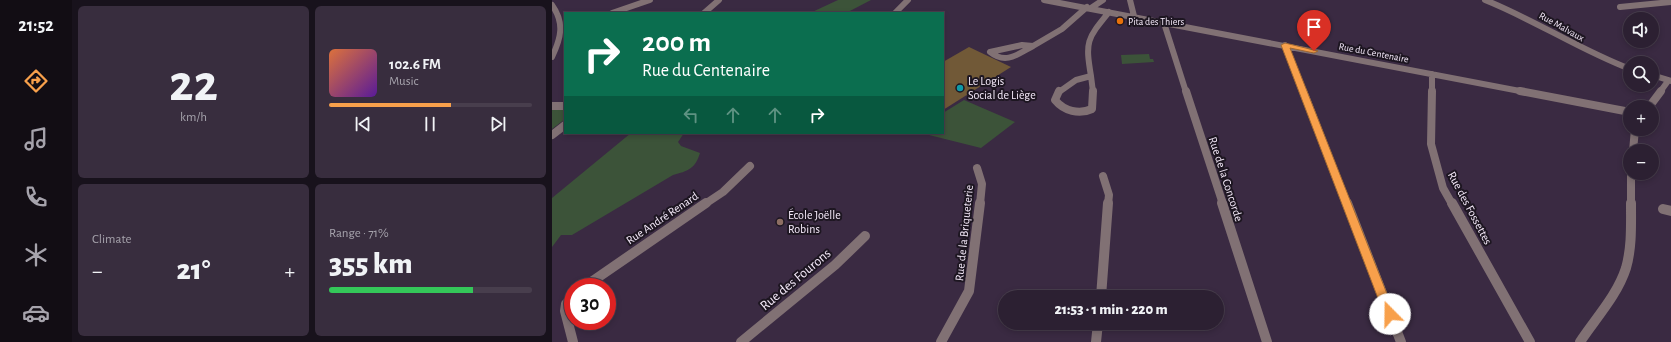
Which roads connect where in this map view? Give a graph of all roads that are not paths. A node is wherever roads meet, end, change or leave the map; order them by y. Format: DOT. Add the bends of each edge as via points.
graph roads {
  1 [pos="650,0"];
  2 [pos="718,0"];
  3 [pos="908,0"];
  4 [pos="1044,0"];
  5 [pos="1103,0"];
  6 [pos="1130,0"];
  7 [pos="1485,0"];
  8 [pos="1671,2"];
  9 [pos="1664,3"];
  10 [pos="552,5"];
  11 [pos="1620,7"];
  12 [pos="1089,8"];
  13 [pos="1671,8"];
  14 [pos="615,12"];
  15 [pos="705,12"];
  16 [pos="896,12"];
  17 [pos="1109,12"];
  18 [pos="1134,16"];
  19 [pos="1164,23"];
  20 [pos="564,30"];
  21 [pos="552,35"];
  22 [pos="1285,45"];
  23 [pos="1033,46"];
  24 [pos="552,57"];
  25 [pos="1623,66"];
  26 [pos="1432,74"];
  27 [pos="1092,76"];
  28 [pos="1659,77"];
  29 [pos="1670,81"];
  30 [pos="1655,100"];
  31 [pos="552,106"];
  32 [pos="564,106"];
  33 [pos="1623,111"];
  34 [pos="564,126"];
  35 [pos="552,135"];
  36 [pos="750,166"];
  37 [pos="978,168"];
  38 [pos="1103,176"];
  39 [pos="1631,180"];
  40 [pos="865,236"];
  41 [pos="597,278"];
  42 [pos="1102,290"];
  43 [pos="570,330"];
  44 [pos="1097,330"];
  45 [pos="573,342"];
  46 [pos="741,342"];
  47 [pos="941,342"];
  48 [pos="1096,342"];
  49 [pos="1267,342"];
  50 [pos="1401,342"];
  51 [pos="1530,342"];
  52 [pos="1580,342"];
  1 -- 14 [label="street"];
  2 -- 15 [label="street"];
  3 -- 16 [label="street"];
  4 -- 12 [label="street, Rue du Centenaire"];
  5 -- 12 [label="street"];
  6 -- 18 [label="street"];
  7 -- 25 [label="street, Rue Malvaux" via="1510,9 1600,57"];
  8 -- 9 [label="street"];
  9 -- 11 [label="street"];
  9 -- 13 [label="street"];
  10 -- 20 [label="street" via="560,15"];
  12 -- 17 [label="street, Rue du Centenaire"];
  12 -- 23 [label="street"];
  17 -- 18 [label="street, Rue du Centenaire"];
  17 -- 27 [label="street" via="1089,39"];
  18 -- 19 [label="street, Rue du Centenaire"];
  19 -- 22 [label="street, Rue du Centenaire"];
  19 -- 49 [label="street, Rue de la Concorde"];
  20 -- 21 [label="street"];
  20 -- 24 [label="street"];
  22 -- 26 [label="street, Rue du Centenaire"];
  22 -- 50 [label="street"];
  23 -- 23 [label="street" via="1008,59 1002,59 990,52 1022,45"];
  26 -- 33 [label="street, Rue du Centenaire"];
  26 -- 51 [label="street, Rue des Fossettes" via="1431,144 1443,188"];
  27 -- 27 [label="street" via="1092,109 1082,113 1070,110 1055,100 1057,94 1074,81"];
  28 -- 29 [label="street"];
  29 -- 30 [label="street"];
  31 -- 32 [label="street"];
  34 -- 35 [label="street"];
  36 -- 41 [label="street, Rue André Renard" via="723,192"];
  37 -- 47 [label="street, Rue de la Briqueterie" via="982,184 969,291"];
  38 -- 42 [label="street" via="1109,195"];
  39 -- 52 [label="street" via="1627,259 1621,280"];
  40 -- 46 [label="street, Rue des Fourons" via="835,265"];
  43 -- 45 [label="street"];
  44 -- 48 [label="street"];
}
